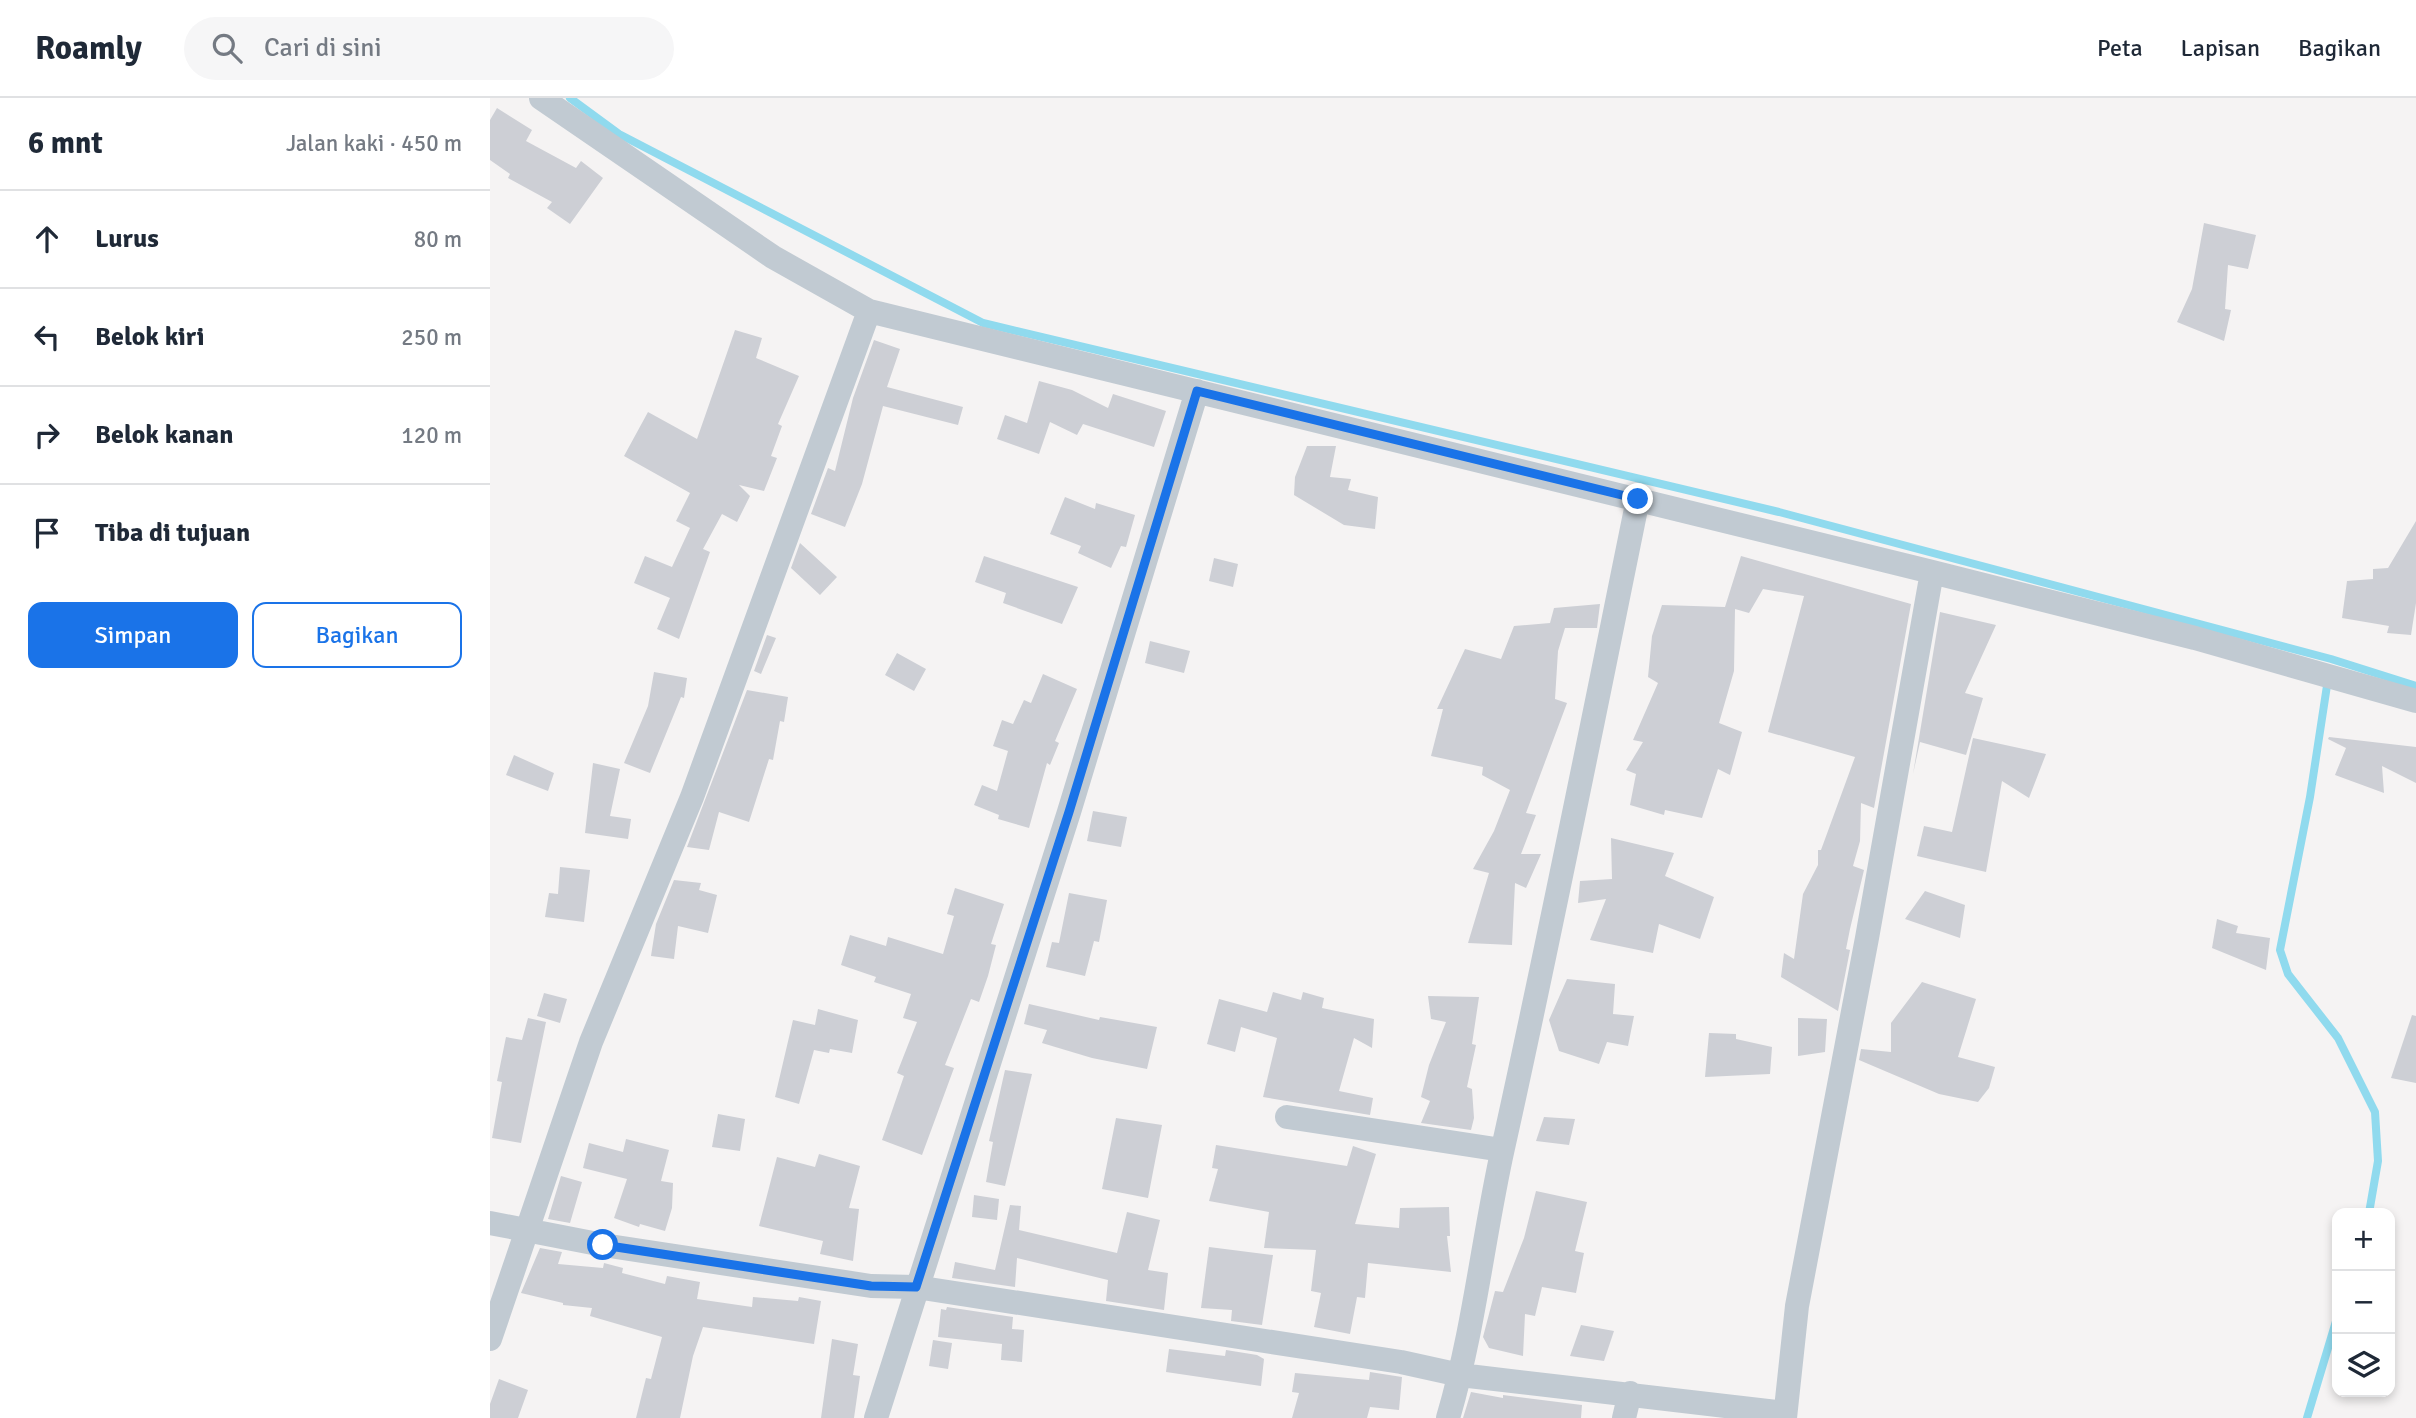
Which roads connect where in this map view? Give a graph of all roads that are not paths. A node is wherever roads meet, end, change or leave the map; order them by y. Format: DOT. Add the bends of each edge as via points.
graph roads {
  1 [pos="541,98"];
  2 [pos="869,311"];
  3 [pos="1197,391"];
  4 [pos="1638,499"];
  5 [pos="1932,572"];
  6 [pos="2416,701"];
  7 [pos="1287,1117"];
  8 [pos="1502,1150"];
  9 [pos="490,1223"];
  10 [pos="528,1229"];
  11 [pos="916,1287"];
  12 [pos="490,1339"];
  13 [pos="1460,1376"];
  14 [pos="1630,1393"];
  15 [pos="1785,1416"];
  16 [pos="876,1418"];
  17 [pos="1448,1418"];
  18 [pos="1624,1418"];
  1 -- 2 [label="street" via="773,257"];
  2 -- 3 [label="street"];
  2 -- 10 [label="street" via="692,797 591,1042"];
  3 -- 4 [label="street"];
  3 -- 11 [label="street" via="1069,812"];
  4 -- 5 [label="street"];
  4 -- 8 [label="street" via="1529,1040"];
  5 -- 6 [label="street" via="2195,638"];
  5 -- 15 [label="street" via="1797,1306"];
  7 -- 8 [label="street"];
  8 -- 13 [label="street"];
  9 -- 10 [label="street"];
  10 -- 11 [label="street" via="871,1286"];
  10 -- 12 [label="street"];
  11 -- 13 [label="street" via="1401,1362"];
  11 -- 16 [label="street"];
  13 -- 14 [label="street"];
  13 -- 17 [label="street"];
  14 -- 15 [label="street"];
  14 -- 18 [label="street"];
}
